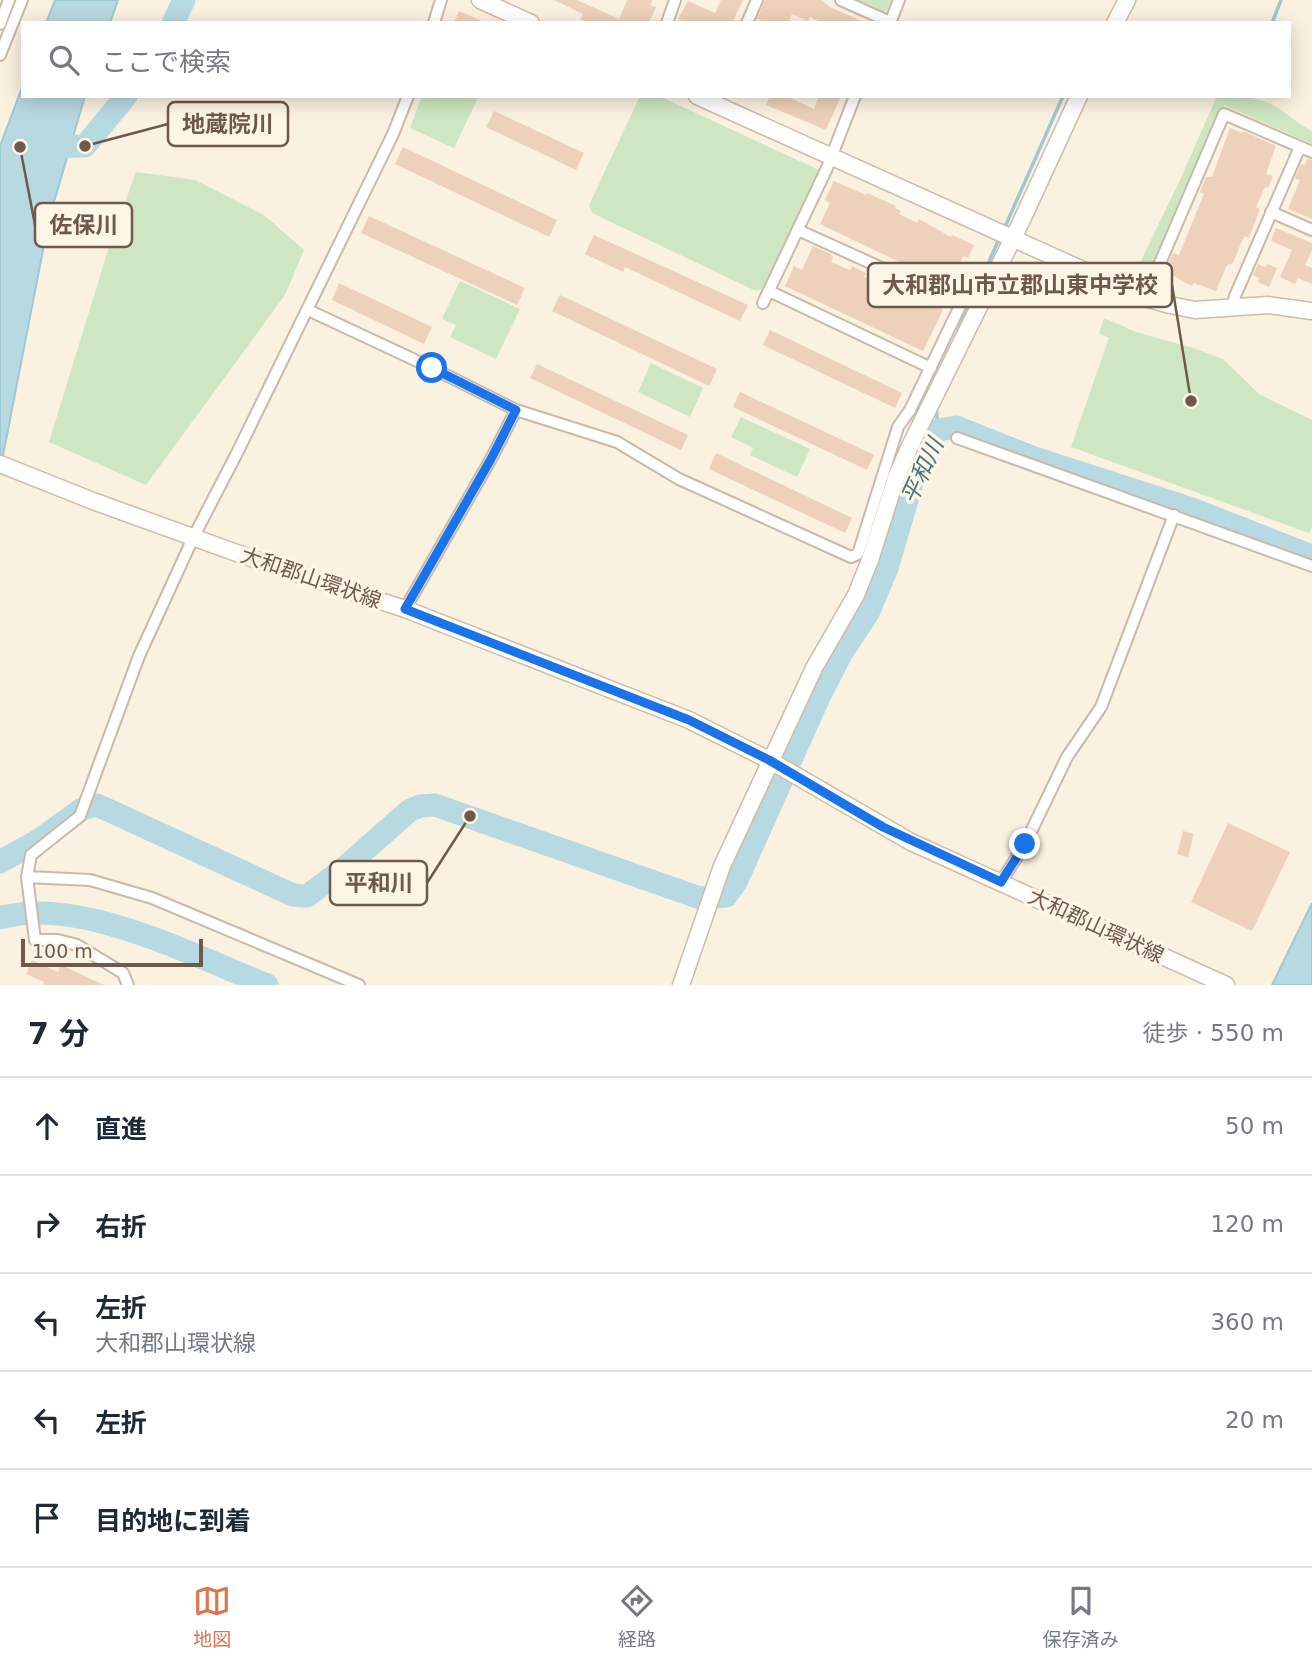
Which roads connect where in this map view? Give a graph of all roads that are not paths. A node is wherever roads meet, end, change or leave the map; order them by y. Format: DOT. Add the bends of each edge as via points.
graph roads {
  1 [pos="9,0"];
  2 [pos="22,0"];
  3 [pos="441,0"];
  4 [pos="480,0"];
  5 [pos="675,0"];
  6 [pos="757,0"];
  7 [pos="841,0"];
  8 [pos="899,0"];
  9 [pos="1127,0"];
  10 [pos="434,21"];
  11 [pos="527,21"];
  12 [pos="668,21"];
  13 [pos="748,21"];
  14 [pos="888,21"];
  15 [pos="890,21"];
  16 [pos="1116,21"];
  17 [pos="0,24"];
  18 [pos="0,55"];
  19 [pos="407,98"];
  20 [pos="854,98"];
  21 [pos="1078,98"];
  22 [pos="715,100"];
  23 [pos="1300,147"];
  24 [pos="1312,152"];
  25 [pos="832,157"];
  26 [pos="1271,212"];
  27 [pos="798,230"];
  28 [pos="1312,230"];
  29 [pos="1012,239"];
  30 [pos="769,291"];
  31 [pos="1145,298"];
  32 [pos="763,303"];
  33 [pos="1233,309"];
  34 [pos="308,310"];
  35 [pos="1312,311"];
  36 [pos="931,368"];
  37 [pos="516,410"];
  38 [pos="957,438"];
  39 [pos="7,467"];
  40 [pos="1174,515"];
  41 [pos="194,537"];
  42 [pos="1312,566"];
  43 [pos="405,609"];
  44 [pos="783,768"];
  45 [pos="27,877"];
  46 [pos="1001,882"];
  47 [pos="128,985"];
  48 [pos="359,985"];
  49 [pos="681,985"];
  50 [pos="1226,985"];
  1 -- 17 [label="street"];
  2 -- 18 [label="street"];
  3 -- 10 [label="street"];
  4 -- 11 [label="street"];
  5 -- 12 [label="street"];
  6 -- 13 [label="street"];
  7 -- 14 [label="street"];
  8 -- 15 [label="street"];
  9 -- 16 [label="street"];
  19 -- 34 [label="street"];
  20 -- 25 [label="street"];
  21 -- 29 [label="street"];
  22 -- 25 [label="street"];
  23 -- 24 [label="street"];
  23 -- 26 [label="street"];
  23 -- 31 [label="street" via="1224,114"];
  25 -- 27 [label="street"];
  25 -- 29 [label="street"];
  26 -- 28 [label="street"];
  26 -- 33 [label="street"];
  27 -- 30 [label="street"];
  27 -- 36 [label="street" via="961,304"];
  29 -- 31 [label="street"];
  29 -- 44 [label="street" via="896,478 856,595 814,668"];
  30 -- 32 [label="street"];
  30 -- 36 [label="street"];
  31 -- 33 [label="street" via="1195,310"];
  33 -- 35 [label="street" via="1268,305"];
  34 -- 37 [label="street"];
  34 -- 41 [label="street"];
  36 -- 37 [label="street" via="898,427 858,554 851,557 678,479 617,442"];
  37 -- 43 [label="street"];
  38 -- 40 [label="street"];
  39 -- 41 [label="street, 大和郡山環状線"];
  40 -- 42 [label="street"];
  40 -- 46 [label="street" via="1101,707 1067,757"];
  41 -- 43 [label="street, 大和郡山環状線"];
  41 -- 45 [label="street" via="139,656 80,816 32,855"];
  43 -- 44 [label="street, 大和郡山環状線" via="689,720"];
  44 -- 46 [label="street, 大和郡山環状線" via="883,827"];
  44 -- 49 [label="street" via="722,866"];
  45 -- 47 [label="street" via="34,940 77,945 123,973"];
  45 -- 48 [label="street" via="90,880 152,898"];
  46 -- 50 [label="street, 大和郡山環状線"];
}
